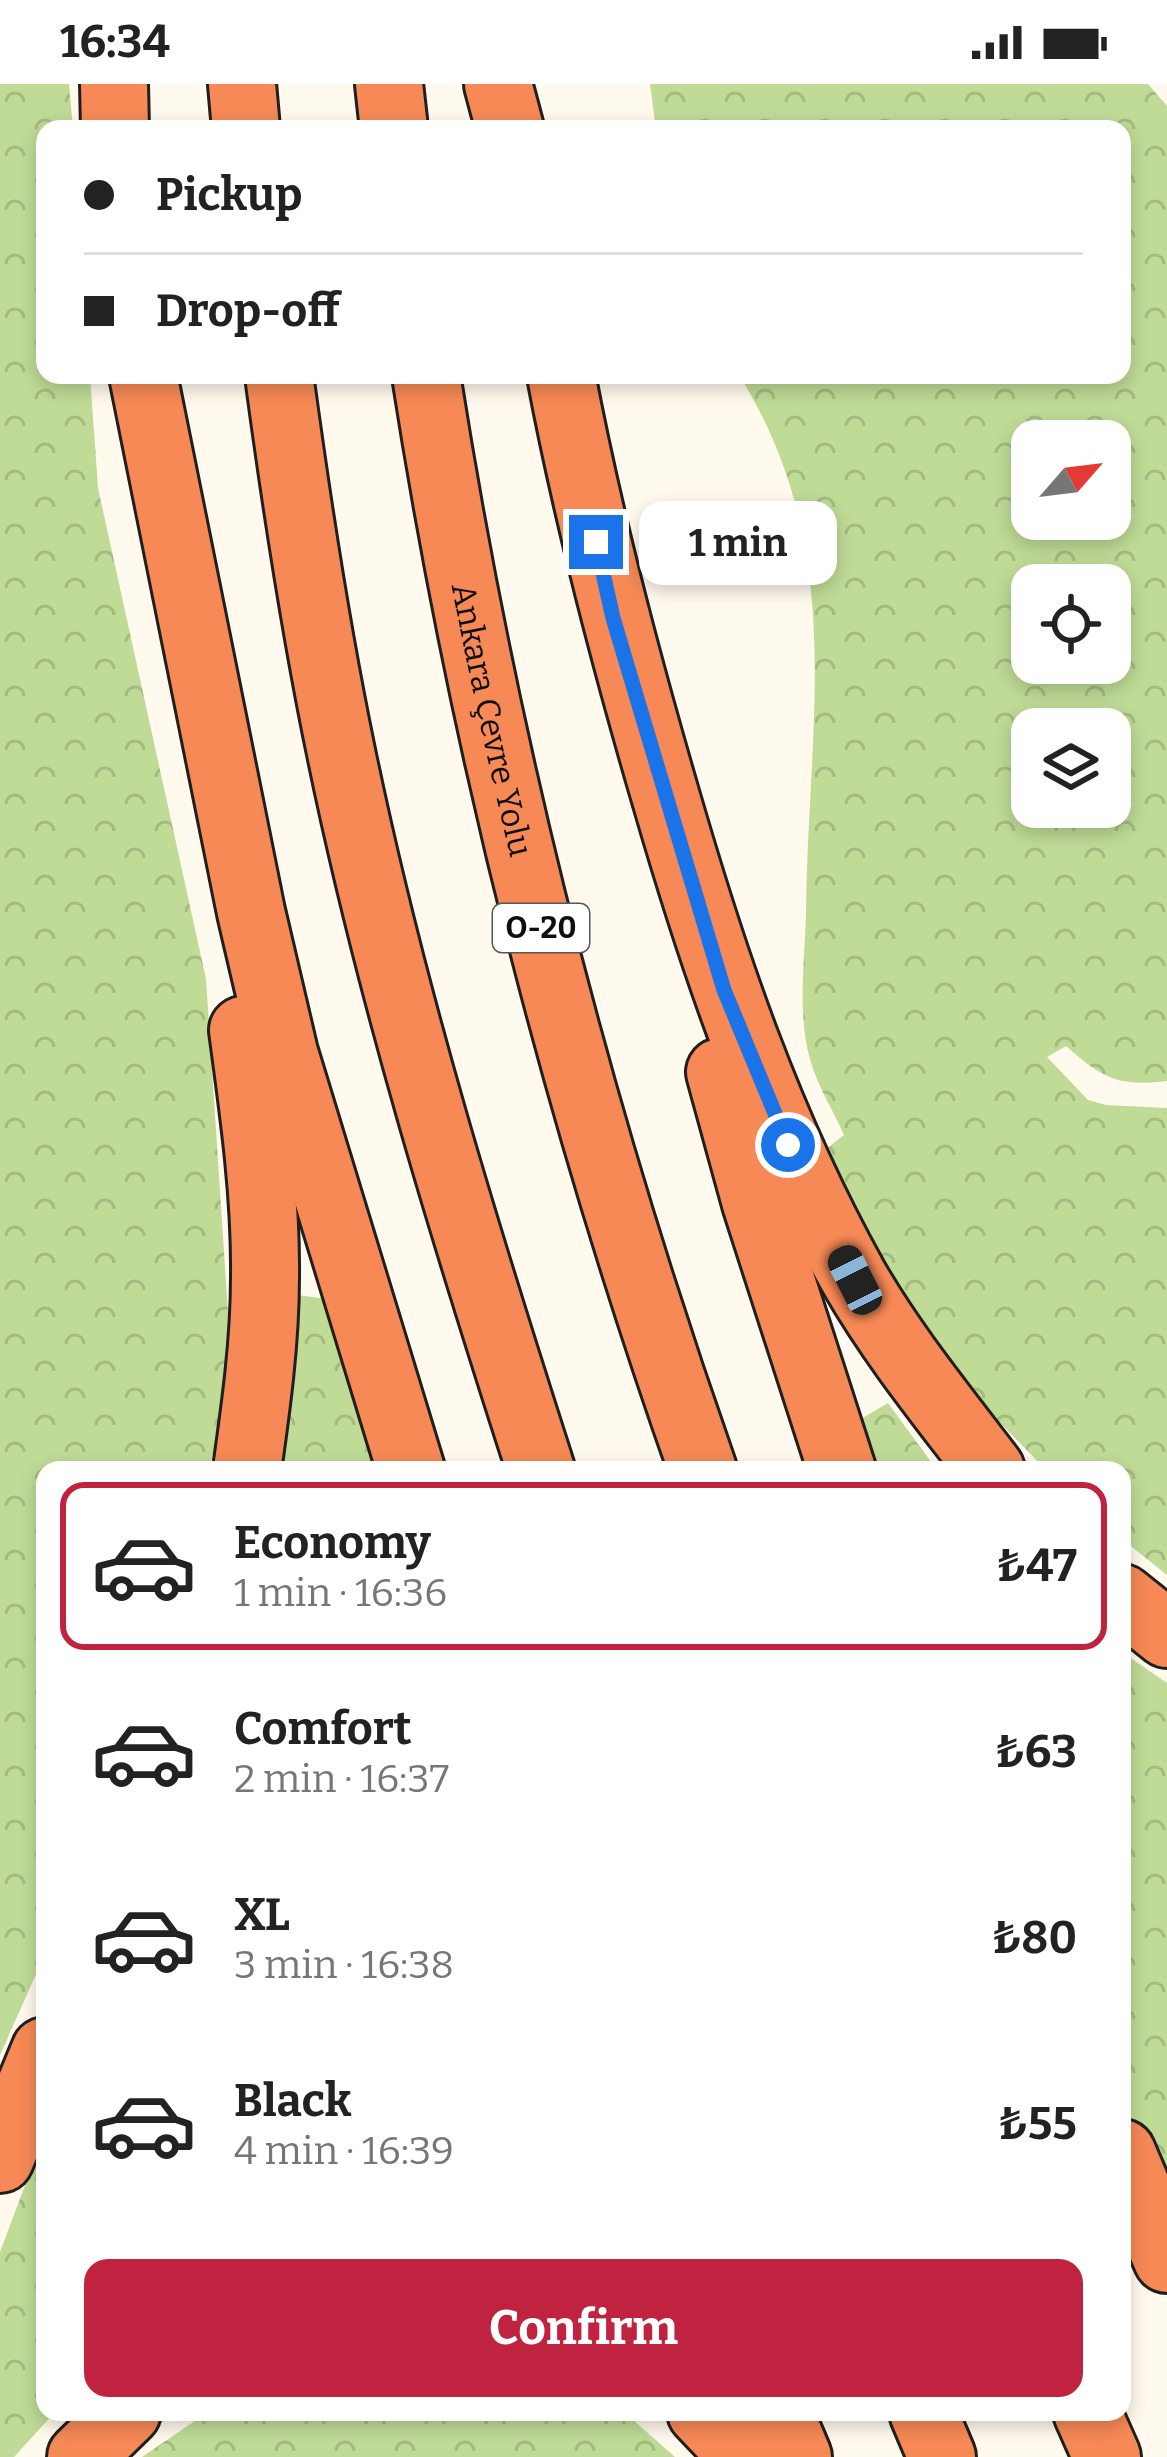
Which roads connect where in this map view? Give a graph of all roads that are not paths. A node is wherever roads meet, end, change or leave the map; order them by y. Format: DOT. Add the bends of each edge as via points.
graph roads {
  1 [pos="114,84"];
  2 [pos="242,84"];
  3 [pos="389,84"];
  4 [pos="498,84"];
  5 [pos="115,120"];
  6 [pos="245,120"];
  7 [pos="393,120"];
  8 [pos="508,120"];
  9 [pos="141,384"];
  10 [pos="142,384"];
  11 [pos="280,384"];
  12 [pos="428,384"];
  13 [pos="563,384"];
  14 [pos="613,618"];
  15 [pos="248,1461"];
  16 [pos="407,1461"];
  17 [pos="538,1461"];
  18 [pos="700,1461"];
  19 [pos="839,1461"];
  20 [pos="984,1461"];
  21 [pos="1131,1605"];
  22 [pos="1167,1634"];
  23 [pos="36,2073"];
  24 [pos="0,2159"];
  25 [pos="1131,2174"];
  26 [pos="1167,2259"];
  27 [pos="119,2421"];
  28 [pos="710,2421"];
  29 [pos="783,2421"];
  30 [pos="926,2421"];
  31 [pos="1091,2421"];
  32 [pos="81,2457"];
  33 [pos="744,2457"];
  34 [pos="799,2457"];
  35 [pos="942,2457"];
  36 [pos="1107,2457"];
  1 -- 5 [label="highway"];
  2 -- 6 [label="highway"];
  3 -- 7 [label="highway"];
  4 -- 8 [label="highway"];
  9 -- 15 [label="highway" via="164,599 253,1101 266,1275"];
  10 -- 16 [label="highway" via="284,1053"];
  11 -- 17 [label="highway" via="307,578 378,911"];
  12 -- 18 [label="highway, Ankara Çevre Yolu / O-20" via="533,900"];
  13 -- 14 [label="highway"];
  14 -- 19 [label="highway" via="705,1019"];
  14 -- 20 [label="highway" via="724,990 774,1115 855,1280"];
  21 -- 22 [label="highway"];
  23 -- 24 [label="highway"];
  25 -- 26 [label="highway"];
  27 -- 32 [label="highway"];
  28 -- 33 [label="highway"];
  29 -- 34 [label="highway"];
  30 -- 35 [label="highway"];
  31 -- 36 [label="highway"];
}
